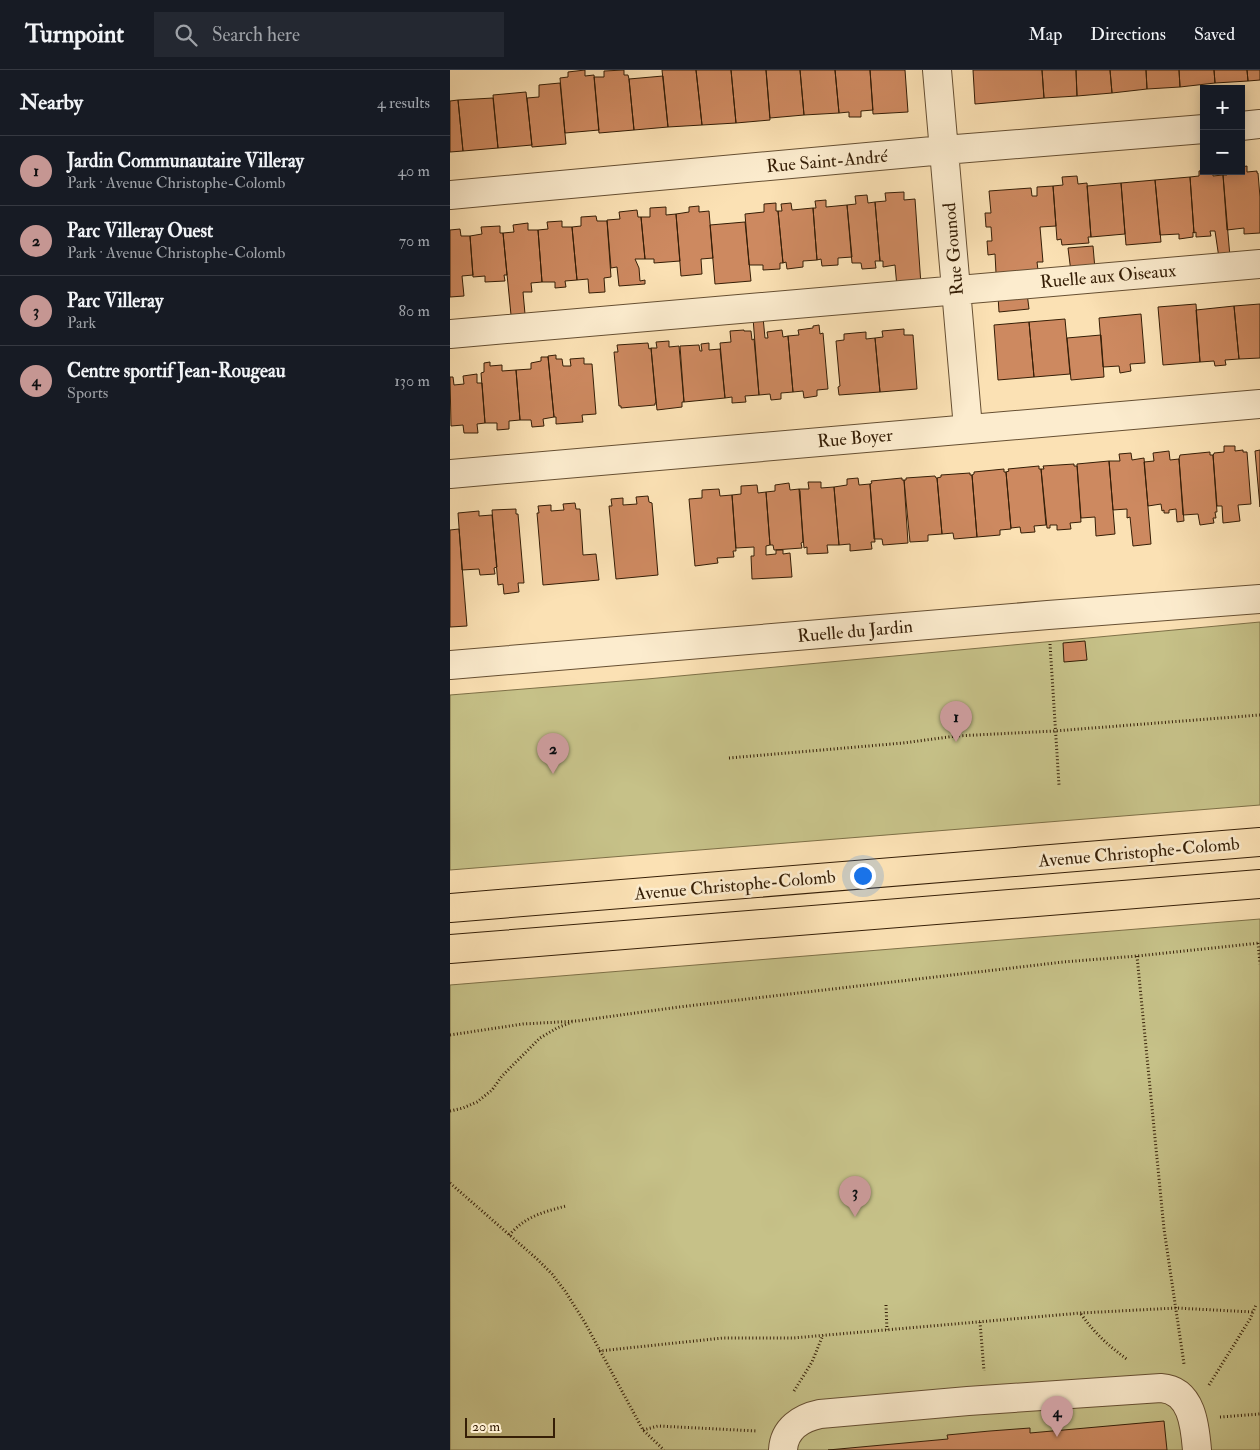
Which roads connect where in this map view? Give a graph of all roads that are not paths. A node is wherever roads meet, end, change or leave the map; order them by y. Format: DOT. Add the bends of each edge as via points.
graph roads {
  1 [pos="937,70"];
  2 [pos="1260,124"];
  3 [pos="1245,126"];
  4 [pos="1200,129"];
  5 [pos="944,150"];
  6 [pos="450,195"];
  7 [pos="1260,264"];
  8 [pos="956,290"];
  9 [pos="450,334"];
  10 [pos="1260,404"];
  11 [pos="968,428"];
  12 [pos="450,474"];
  13 [pos="1260,598"];
  14 [pos="450,665"];
  15 [pos="1260,842"];
  16 [pos="1260,884"];
  17 [pos="450,908"];
  18 [pos="450,949"];
  19 [pos="782,1450"];
  20 [pos="1197,1450"];
  1 -- 5 [label="street, Rue Gounod"];
  2 -- 3 [label="street"];
  4 -- 5 [label="street, Rue Saint-André"];
  5 -- 6 [label="street, Rue Saint-André"];
  5 -- 8 [label="street, Rue Gounod"];
  7 -- 8 [label="street, Ruelle aux Oiseaux"];
  8 -- 9 [label="street, Ruelle aux Oiseaux"];
  8 -- 11 [label="street, Rue Gounod"];
  10 -- 11 [label="street, Rue Boyer"];
  11 -- 12 [label="street, Rue Boyer"];
  13 -- 14 [label="street, Ruelle du Jardin"];
  15 -- 17 [label="main road, Avenue Christophe-Colomb"];
  16 -- 18 [label="main road"];
  19 -- 20 [label="street" via="785,1438 794,1426 812,1416 1152,1388 1173,1390 1184,1401 1194,1423"];
}
